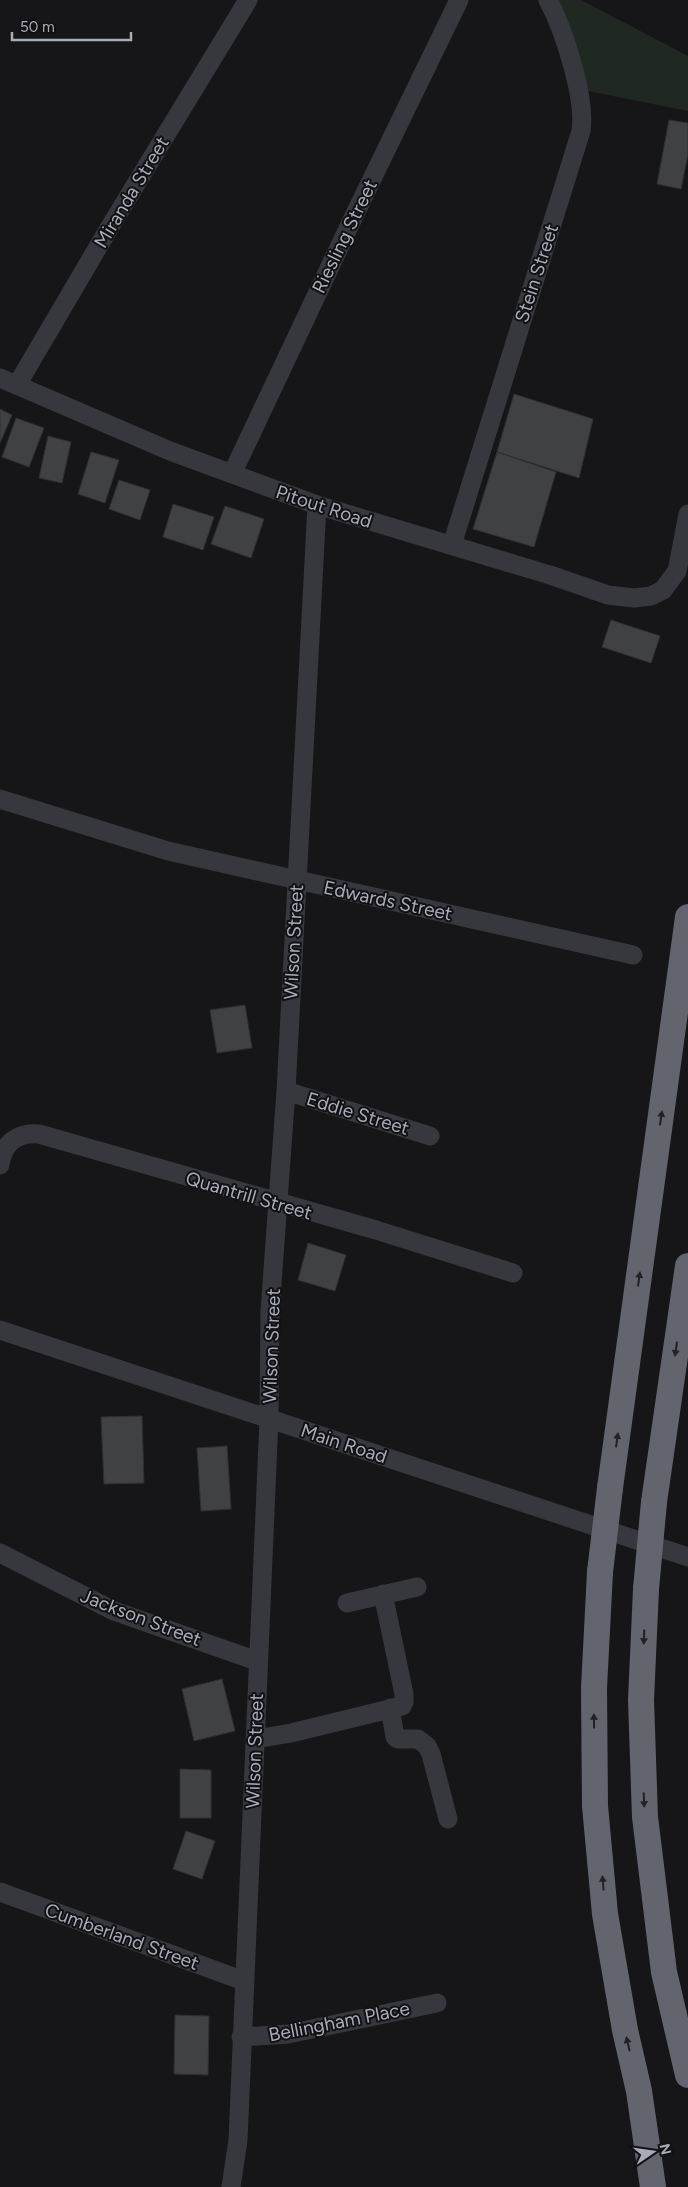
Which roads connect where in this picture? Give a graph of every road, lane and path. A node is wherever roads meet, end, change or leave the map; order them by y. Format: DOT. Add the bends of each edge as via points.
graph roads {
  1 [pos="248,0"];
  2 [pos="459,0"];
  3 [pos="548,0"];
  4 [pos="8,382"];
  5 [pos="232,474"];
  6 [pos="317,505"];
  7 [pos="688,514"];
  8 [pos="452,545"];
  9 [pos="0,798"];
  10 [pos="296,880"];
  11 [pos="688,917"];
  12 [pos="633,955"];
  13 [pos="286,1091"];
  14 [pos="430,1136"];
  15 [pos="0,1165"];
  16 [pos="278,1204"];
  17 [pos="688,1266"];
  18 [pos="513,1273"];
  19 [pos="0,1330"];
  20 [pos="269,1419"];
  21 [pos="0,1553"];
  22 [pos="688,1557"];
  23 [pos="417,1587"];
  24 [pos="383,1594"];
  25 [pos="347,1603"];
  26 [pos="257,1661"];
  27 [pos="390,1708"];
  28 [pos="256,1739"];
  29 [pos="448,1819"];
  30 [pos="0,1892"];
  31 [pos="664,1972"];
  32 [pos="244,1980"];
  33 [pos="437,2002"];
  34 [pos="688,2034"];
  35 [pos="241,2037"];
  36 [pos="688,2075"];
  37 [pos="638,2091"];
  38 [pos="231,2187"];
  39 [pos="653,2187"];
  40 [pos="669,2187"];
  1 -- 4 [label="street, Miranda Street" via="108,230"];
  2 -- 5 [label="street, Riesling Street"];
  3 -- 8 [label="street, Stein Street" via="556,14 580,97 582,131"];
  4 -- 5 [label="street, Pitout Road"];
  5 -- 6 [label="street, Pitout Road"];
  6 -- 8 [label="street, Pitout Road"];
  6 -- 10 [label="street, Wilson Street"];
  7 -- 8 [label="street, Pitout Road" via="673,579 658,592 645,597 619,598"];
  9 -- 10 [label="street, Edwards Street" via="168,851"];
  10 -- 12 [label="street, Edwards Street"];
  10 -- 13 [label="street, Wilson Street"];
  37 -- 11 [label="highway, one-way, bridge" via="605,1914 595,1806 594,1688 600,1572 610,1488"];
  13 -- 14 [label="street, Eddie Street"];
  13 -- 16 [label="street, Wilson Street"];
  15 -- 16 [label="street, Quantrill Street" via="13,1139 29,1133 39,1134"];
  16 -- 18 [label="street, Quantrill Street" via="376,1230"];
  16 -- 20 [label="street, Wilson Street" via="270,1311"];
  17 -- 31 [label="highway, one-way, bridge" via="654,1502 641,1700 645,1816"];
  19 -- 20 [label="street, Main Road"];
  20 -- 22 [label="street, Main Road"];
  20 -- 26 [label="street, Wilson Street"];
  21 -- 26 [label="street, Jackson Street" via="114,1611"];
  23 -- 24 [label="street"];
  24 -- 25 [label="street"];
  24 -- 27 [label="street" via="404,1694 402,1706"];
  26 -- 28 [label="street, Wilson Street"];
  27 -- 28 [label="street"];
  27 -- 29 [label="street" via="398,1740 418,1739 427,1746"];
  28 -- 32 [label="street, Wilson Street"];
  30 -- 32 [label="street, Cumberland Street"];
  31 -- 34 [label="highway"];
  31 -- 36 [label="highway"];
  32 -- 35 [label="street, Wilson Street"];
  33 -- 35 [label="street, Bellingham Place" via="288,2034"];
  35 -- 38 [label="street, Wilson Street" via="238,2140"];
  37 -- 39 [label="highway"];
  37 -- 40 [label="highway"];
}
